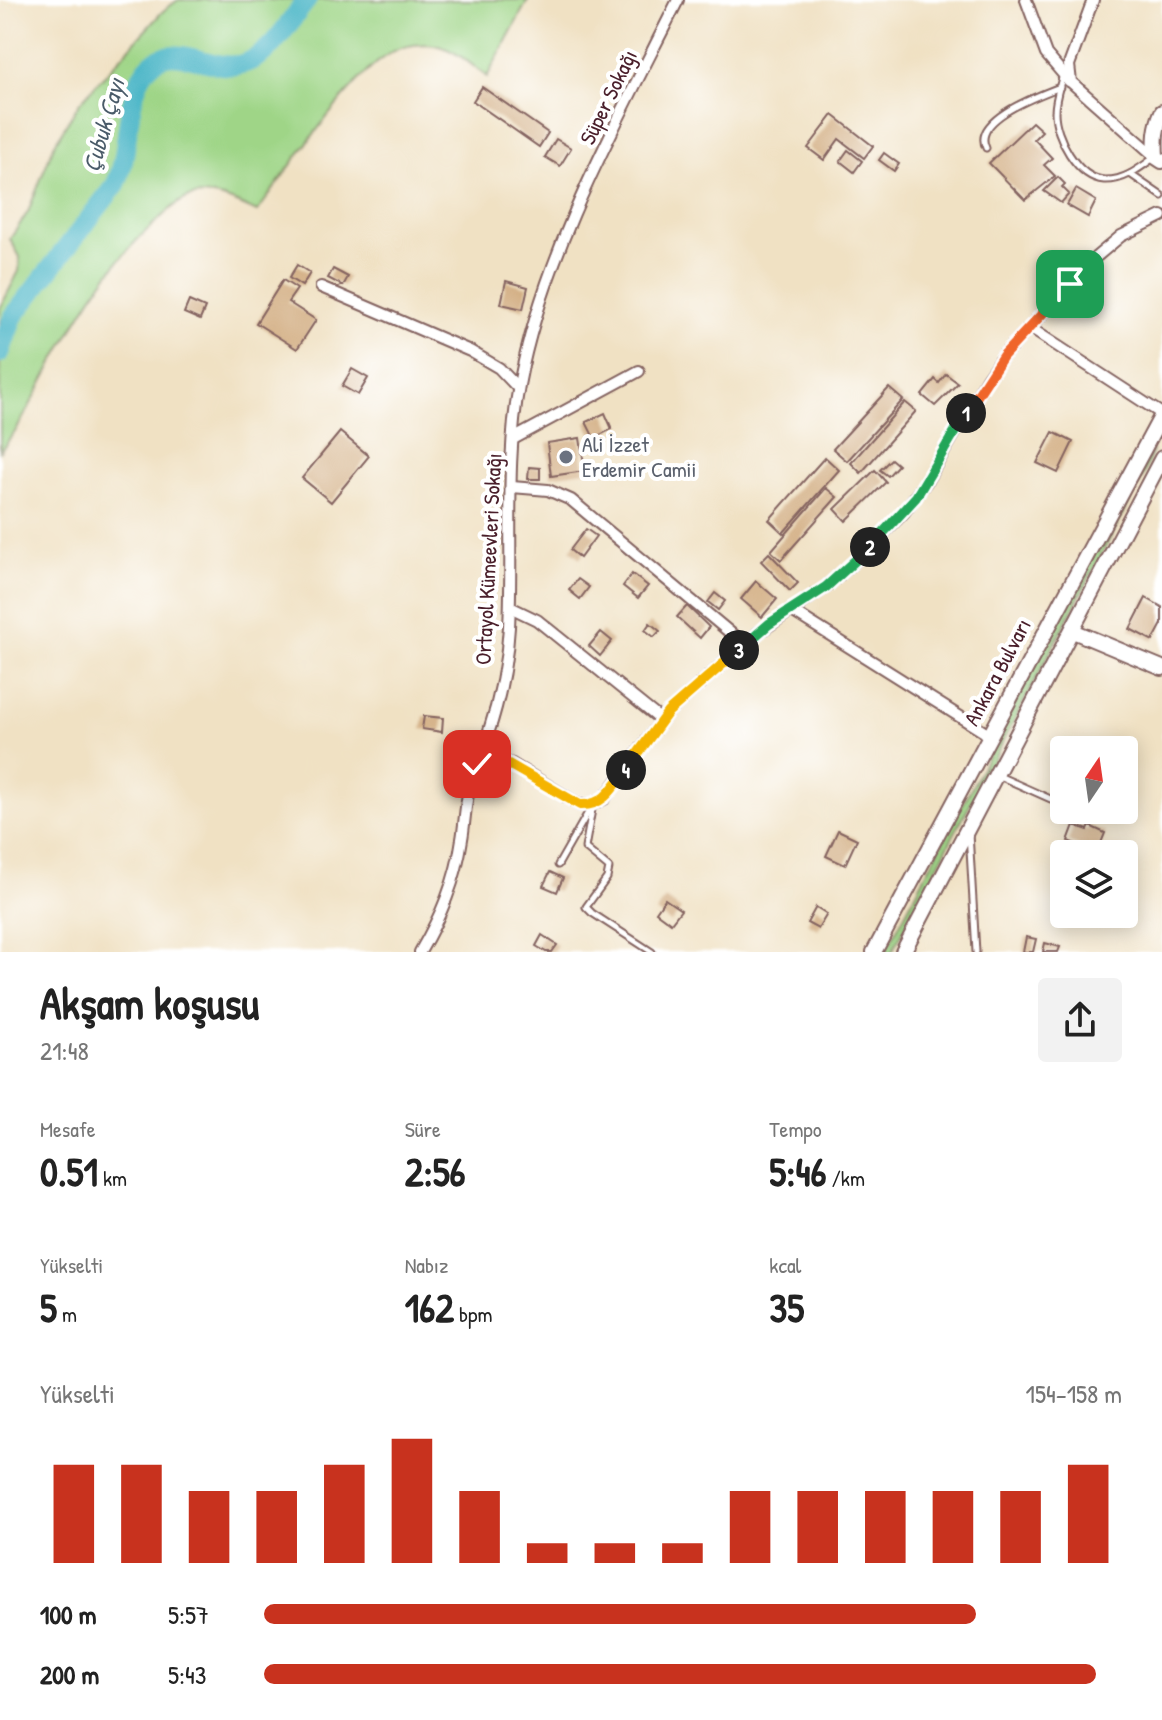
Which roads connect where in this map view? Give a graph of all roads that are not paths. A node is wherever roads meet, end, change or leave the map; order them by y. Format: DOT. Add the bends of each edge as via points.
graph roads {
  1 [pos="678,0"];
  2 [pos="1026,0"];
  3 [pos="1093,0"];
  4 [pos="1067,78"];
  5 [pos="1060,87"];
  6 [pos="1162,112"];
  7 [pos="986,148"];
  8 [pos="1159,159"];
  9 [pos="1130,174"];
  10 [pos="1162,196"];
  11 [pos="576,212"];
  12 [pos="1162,216"];
  13 [pos="321,287"];
  14 [pos="1030,328"];
  15 [pos="639,371"];
  16 [pos="518,388"];
  17 [pos="1162,415"];
  18 [pos="513,439"];
  19 [pos="1162,458"];
  20 [pos="512,487"];
  21 [pos="510,607"];
  22 [pos="792,611"];
  23 [pos="1073,631"];
  24 [pos="745,645"];
  25 [pos="1162,668"];
  26 [pos="661,720"];
  27 [pos="989,735"];
  28 [pos="477,764"];
  29 [pos="995,774"];
  30 [pos="1050,799"];
  31 [pos="593,804"];
  32 [pos="968,828"];
  33 [pos="558,865"];
  34 [pos="420,952"];
  35 [pos="652,952"];
  36 [pos="874,952"];
  37 [pos="903,952"];
  38 [pos="976,952"];
  1 -- 11 [label="street, Süper Sokağı"];
  2 -- 4 [label="street" via="1046,54"];
  3 -- 4 [label="street"];
  4 -- 5 [label="lane"];
  4 -- 8 [label="street"];
  5 -- 7 [label="lane" via="1004,112 984,135"];
  5 -- 9 [label="lane" via="1057,127 1083,171 1104,180"];
  6 -- 8 [label="main road" via="1155,129"];
  8 -- 9 [label="lane"];
  9 -- 10 [label="lane"];
  11 -- 16 [label="street, Ortayol Kümeevleri Sokağı" via="532,327"];
  12 -- 14 [label="street" via="1109,245"];
  13 -- 16 [label="street" via="470,351 499,368"];
  14 -- 17 [label="street"];
  14 -- 22 [label="street" via="988,377 904,512 844,571"];
  15 -- 18 [label="street"];
  16 -- 18 [label="street, Ortayol Kümeevleri Sokağı"];
  17 -- 27 [label="main road, Ankara Bulvarı"];
  18 -- 20 [label="street, Ortayol Kümeevleri Sokağı"];
  19 -- 23 [label="main road"];
  20 -- 21 [label="street, Ortayol Kümeevleri Sokağı"];
  20 -- 24 [label="street" via="548,490 571,500"];
  21 -- 26 [label="street" via="537,620"];
  21 -- 28 [label="street, Ortayol Kümeevleri Sokağı" via="503,672"];
  22 -- 24 [label="street"];
  22 -- 27 [label="street"];
  23 -- 25 [label="main road"];
  23 -- 29 [label="main road"];
  24 -- 26 [label="street"];
  26 -- 31 [label="street" via="611,791"];
  27 -- 36 [label="main road, Ankara Bulvarı"];
  28 -- 31 [label="street" via="505,762 573,802"];
  28 -- 34 [label="street, Ortayol Kümeevleri Sokağı" via="453,882"];
  29 -- 30 [label="lane"];
  29 -- 32 [label="main road"];
  31 -- 33 [label="lane"];
  31 -- 35 [label="lane" via="585,848 607,864 609,873 586,907"];
  32 -- 37 [label="main road"];
  32 -- 38 [label="lane"];
}
